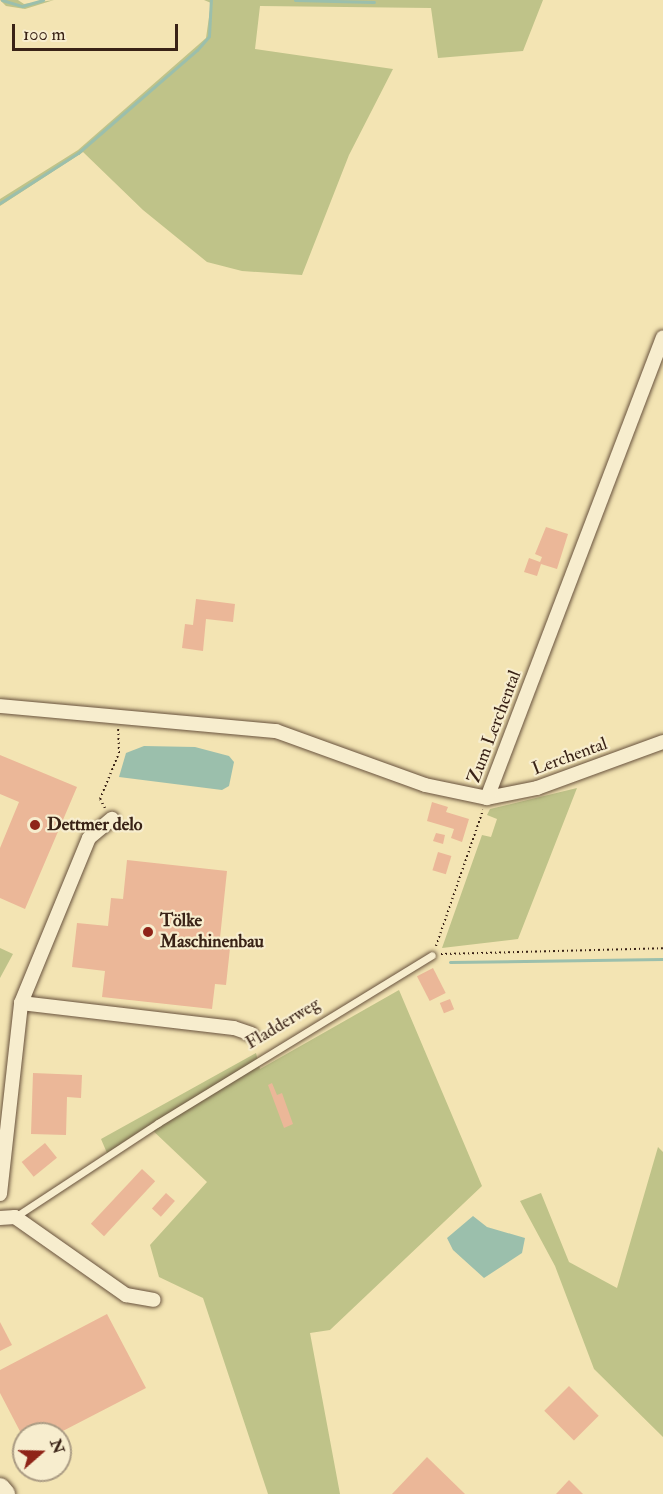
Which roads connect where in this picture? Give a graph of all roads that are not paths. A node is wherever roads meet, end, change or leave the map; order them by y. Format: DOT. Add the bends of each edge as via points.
graph roads {
  1 [pos="663,337"];
  2 [pos="0,706"];
  3 [pos="663,742"];
  4 [pos="487,798"];
  5 [pos="112,819"];
  6 [pos="432,955"];
  7 [pos="21,1003"];
  8 [pos="251,1034"];
  9 [pos="0,1194"];
  10 [pos="15,1217"];
  11 [pos="0,1218"];
  12 [pos="154,1300"];
  13 [pos="0,1488"];
  14 [pos="5,1494"];
  1 -- 4 [label="street, Zum Lerchental"];
  2 -- 4 [label="street, Zum Lerchental" via="276,731 425,785"];
  3 -- 4 [label="street, Lerchental" via="537,788"];
  5 -- 7 [label="street" via="88,838"];
  6 -- 10 [label="lane, Fladderweg" via="168,1117"];
  7 -- 8 [label="street, Fladderweg" via="242,1029"];
  7 -- 9 [label="street"];
  10 -- 11 [label="street, Fladderweg"];
  10 -- 12 [label="street" via="126,1295"];
  13 -- 14 [label="main road"];
}
